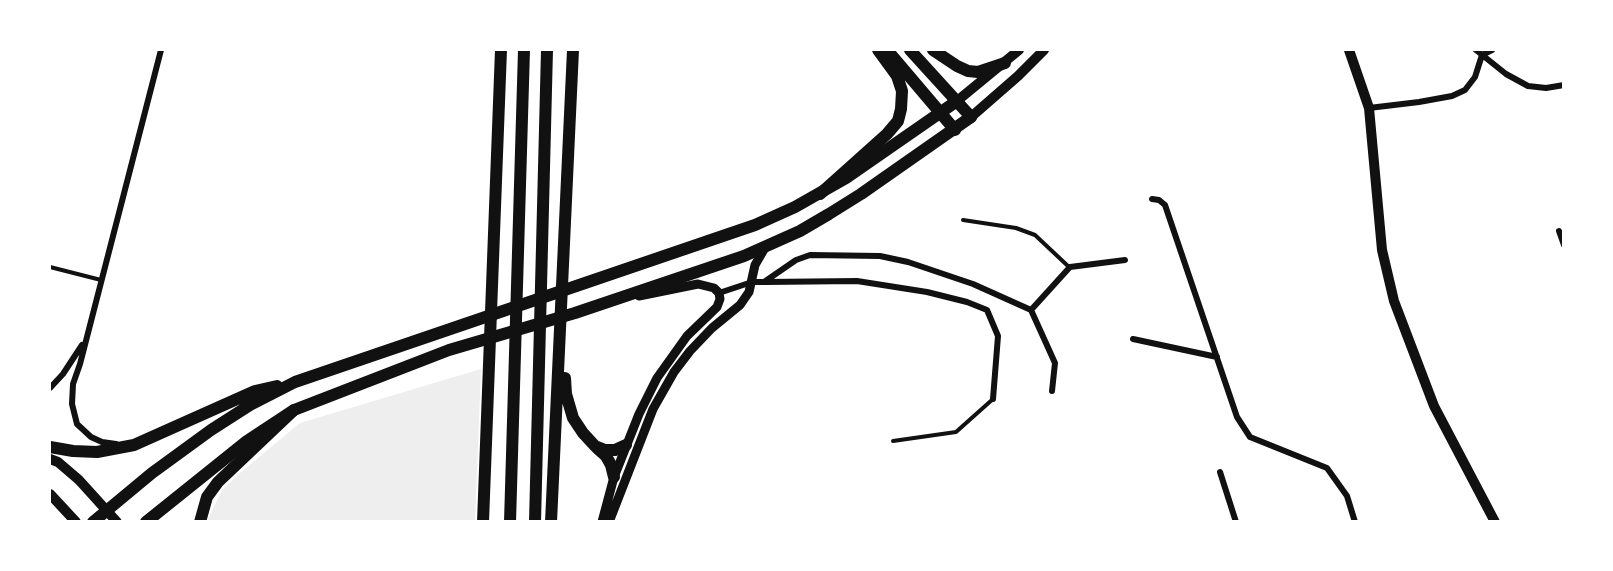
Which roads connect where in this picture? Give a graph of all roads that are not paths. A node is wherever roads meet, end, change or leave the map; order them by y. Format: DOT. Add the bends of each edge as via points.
graph roads {
  1 [pos="160,50"];
  2 [pos="501,50"];
  3 [pos="524,50"];
  4 [pos="547,50"];
  5 [pos="573,50"];
  6 [pos="878,50"];
  7 [pos="886,50"];
  8 [pos="910,50"];
  9 [pos="933,50"];
  10 [pos="1019,50"];
  11 [pos="1044,50"];
  12 [pos="1349,50"];
  13 [pos="1476,50"];
  14 [pos="1492,50"];
  15 [pos="1482,55"];
  16 [pos="1005,63"];
  17 [pos="1563,85"];
  18 [pos="957,101"];
  19 [pos="1369,108"];
  20 [pos="940,112"];
  21 [pos="971,117"];
  22 [pos="955,130"];
  23 [pos="820,194"];
  24 [pos="1152,199"];
  25 [pos="963,220"];
  26 [pos="1559,231"];
  27 [pos="1563,245"];
  28 [pos="766,246"];
  29 [pos="1125,260"];
  30 [pos="50,267"];
  31 [pos="1070,267"];
  32 [pos="101,280"];
  33 [pos="752,282"];
  34 [pos="764,282"];
  35 [pos="562,285"];
  36 [pos="719,293"];
  37 [pos="602,304"];
  38 [pos="1031,310"];
  39 [pos="1133,339"];
  40 [pos="85,340"];
  41 [pos="1217,357"];
  42 [pos="296,382"];
  43 [pos="50,388"];
  44 [pos="1052,392"];
  45 [pos="993,399"];
  46 [pos="294,410"];
  47 [pos="152,438"];
  48 [pos="893,441"];
  49 [pos="626,445"];
  50 [pos="595,446"];
  51 [pos="50,447"];
  52 [pos="50,459"];
  53 [pos="1220,472"];
  54 [pos="614,477"];
  55 [pos="50,494"];
  56 [pos="106,510"];
  57 [pos="607,520"];
  58 [pos="76,522"];
  59 [pos="93,522"];
  60 [pos="117,522"];
  61 [pos="146,522"];
  62 [pos="200,522"];
  63 [pos="483,522"];
  64 [pos="510,522"];
  65 [pos="535,522"];
  66 [pos="551,522"];
  67 [pos="1236,522"];
  68 [pos="1355,522"];
  69 [pos="1495,522"];
  1 -- 32 [label="street"];
  2 -- 63 [label="main road"];
  3 -- 64 [label="main road"];
  4 -- 65 [label="main road"];
  5 -- 35 [label="main road"];
  6 -- 23 [label="main road" via="897,76 902,91 898,121"];
  7 -- 20 [label="main road"];
  8 -- 18 [label="main road"];
  9 -- 16 [label="main road" via="968,71 978,72"];
  10 -- 16 [label="main road"];
  11 -- 21 [label="main road"];
  12 -- 19 [label="main road"];
  13 -- 15 [label="street"];
  14 -- 15 [label="street"];
  15 -- 17 [label="street" via="1528,86"];
  15 -- 19 [label="street" via="1475,77 1465,90 1452,96"];
  16 -- 18 [label="main road"];
  18 -- 20 [label="main road"];
  18 -- 21 [label="main road"];
  19 -- 69 [label="main road" via="1382,250 1394,302 1434,406"];
  20 -- 22 [label="main road"];
  20 -- 23 [label="main road"];
  21 -- 22 [label="main road"];
  22 -- 28 [label="main road" via="837,209"];
  23 -- 42 [label="main road" via="755,225"];
  24 -- 41 [label="street" via="1165,205"];
  25 -- 31 [label="lane" via="1016,228 1035,236"];
  26 -- 27 [label="street"];
  28 -- 33 [label="street" via="755,266"];
  28 -- 37 [label="main road"];
  29 -- 31 [label="street"];
  30 -- 32 [label="lane"];
  31 -- 38 [label="street"];
  32 -- 40 [label="street"];
  33 -- 34 [label="street"];
  33 -- 36 [label="street"];
  33 -- 57 [label="street" via="740,305 712,328 674,372 653,409"];
  34 -- 38 [label="street" via="795,260 810,255 880,256 973,284"];
  34 -- 45 [label="street" via="857,281 927,292 987,310 998,336"];
  35 -- 50 [label="main road" via="566,394 573,418"];
  35 -- 66 [label="main road"];
  36 -- 37 [label="street" via="698,284"];
  36 -- 49 [label="street" via="717,307 687,336 657,378"];
  37 -- 46 [label="main road" via="449,350"];
  38 -- 44 [label="street" via="1055,363"];
  39 -- 41 [label="street"];
  40 -- 43 [label="street"];
  40 -- 47 [label="street" via="72,395 77,424 102,442"];
  41 -- 68 [label="street" via="1238,417 1250,437 1327,468 1347,496"];
  42 -- 47 [label="main road" via="255,391"];
  42 -- 56 [label="main road" via="211,430"];
  45 -- 48 [label="lane" via="956,432"];
  46 -- 61 [label="main road" via="247,441"];
  46 -- 62 [label="main road" via="218,482 207,497"];
  47 -- 51 [label="main road" via="97,452"];
  49 -- 50 [label="main road" via="615,450"];
  49 -- 54 [label="street"];
  50 -- 54 [label="main road" via="606,456"];
  52 -- 56 [label="main road" via="79,480"];
  53 -- 67 [label="street"];
  54 -- 57 [label="street"];
  55 -- 58 [label="main road"];
  56 -- 59 [label="main road"];
  56 -- 60 [label="main road"];
}
